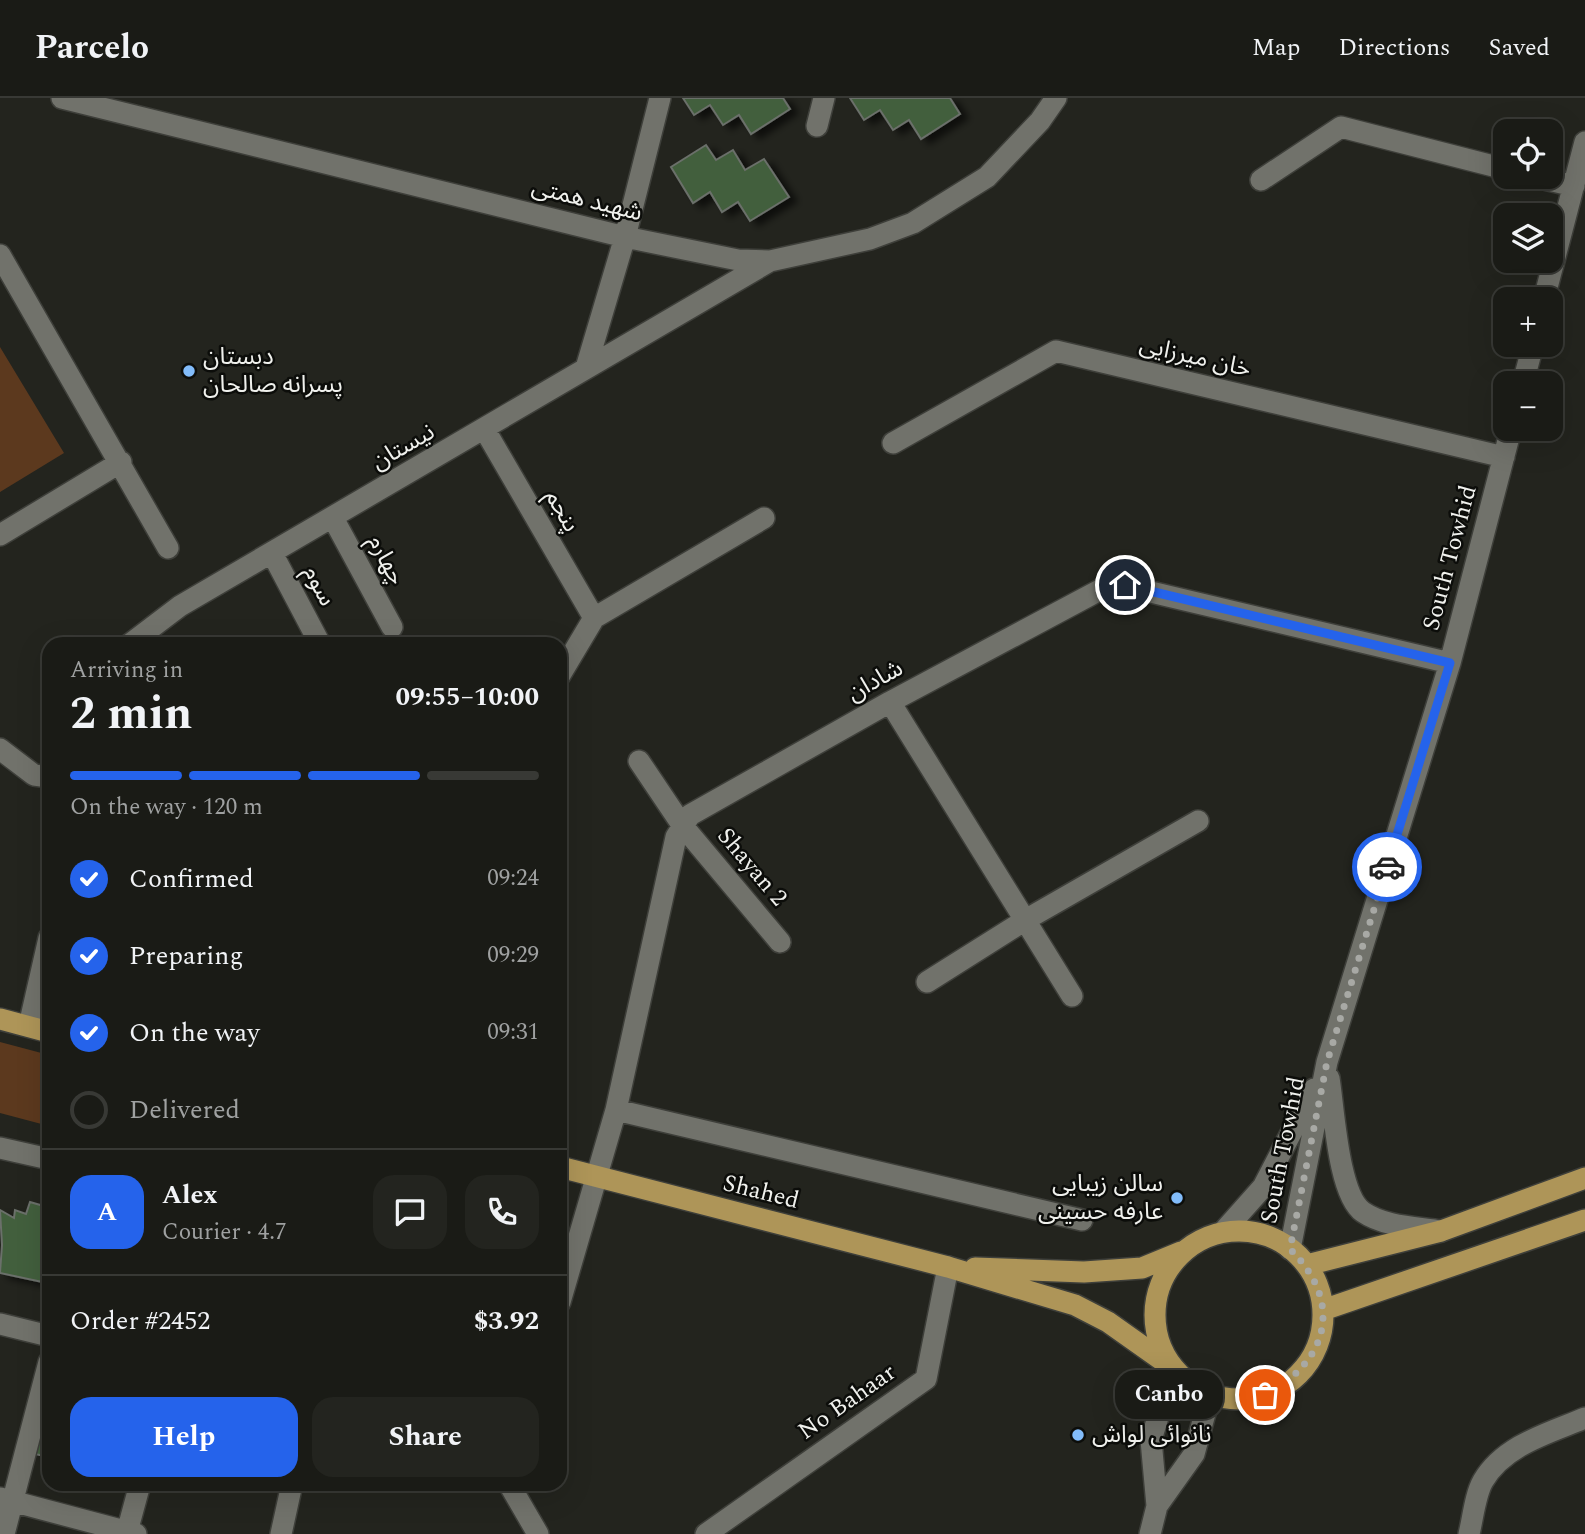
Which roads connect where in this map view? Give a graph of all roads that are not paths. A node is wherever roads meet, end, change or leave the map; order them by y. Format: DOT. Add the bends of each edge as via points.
graph roads {
  1 [pos="62,98"];
  2 [pos="660,98"];
  3 [pos="824,98"];
  4 [pos="1056,98"];
  5 [pos="146,108"];
  6 [pos="817,126"];
  7 [pos="1585,142"];
  8 [pos="1493,166"];
  9 [pos="1261,180"];
  10 [pos="1563,183"];
  11 [pos="1574,186"];
  12 [pos="625,237"];
  13 [pos="0,255"];
  14 [pos="770,261"];
  15 [pos="1548,287"];
  16 [pos="586,368"];
  17 [pos="485,430"];
  18 [pos="1508,441"];
  19 [pos="893,443"];
  20 [pos="1504,457"];
  21 [pos="121,462"];
  22 [pos="333,518"];
  23 [pos="764,518"];
  24 [pos="0,535"];
  25 [pos="168,548"];
  26 [pos="272,553"];
  27 [pos="594,618"];
  28 [pos="392,627"];
  29 [pos="139,637"];
  30 [pos="316,637"];
  31 [pos="567,663"];
  32 [pos="1450,663"];
  33 [pos="890,702"];
  34 [pos="0,749"];
  35 [pos="639,761"];
  36 [pos="42,776"];
  37 [pos="1198,821"];
  38 [pos="682,825"];
  39 [pos="1027,919"];
  40 [pos="780,942"];
  41 [pos="927,982"];
  42 [pos="1072,996"];
  43 [pos="42,1002"];
  44 [pos="0,1019"];
  45 [pos="39,1029"];
  46 [pos="1327,1062"];
  47 [pos="616,1110"];
  48 [pos="0,1148"];
  49 [pos="42,1157"];
  50 [pos="567,1169"];
  51 [pos="596,1177"];
  52 [pos="1585,1178"];
  53 [pos="1082,1220"];
  54 [pos="1585,1220"];
  55 [pos="1441,1231"];
  56 [pos="1223,1232"];
  57 [pos="1190,1248"];
  58 [pos="1290,1249"];
  59 [pos="1307,1265"];
  60 [pos="948,1267"];
  61 [pos="567,1278"];
  62 [pos="1323,1310"];
  63 [pos="0,1324"];
  64 [pos="42,1334"];
  65 [pos="1173,1368"];
  66 [pos="42,1384"];
  67 [pos="1210,1395"];
  68 [pos="1585,1418"];
  69 [pos="139,1491"];
  70 [pos="290,1491"];
  71 [pos="513,1491"];
  72 [pos="6,1499"];
  73 [pos="1157,1506"];
  74 [pos="131,1533"];
  75 [pos="4,1534"];
  76 [pos="281,1534"];
  77 [pos="538,1534"];
  78 [pos="706,1534"];
  79 [pos="1150,1534"];
  80 [pos="1469,1534"];
  1 -- 5 [label="street, شهید همتی"];
  2 -- 12 [label="street"];
  3 -- 6 [label="street"];
  4 -- 14 [label="street, شهید همتی" via="987,177 913,223 870,239"];
  5 -- 12 [label="street, شهید همتی"];
  7 -- 11 [label="street"];
  8 -- 9 [label="street" via="1341,127"];
  10 -- 11 [label="street"];
  11 -- 15 [label="street"];
  12 -- 14 [label="street, شهید همتی" via="738,260"];
  12 -- 16 [label="street"];
  13 -- 21 [label="street"];
  14 -- 16 [label="street, نيستان"];
  16 -- 17 [label="street, نيستان"];
  17 -- 22 [label="street, نيستان"];
  17 -- 27 [label="street, پنجم"];
  18 -- 20 [label="street, South Towhid"];
  19 -- 20 [label="street, خان میرزایی" via="1056,351"];
  20 -- 32 [label="street, South Towhid"];
  21 -- 24 [label="street"];
  21 -- 25 [label="street"];
  22 -- 26 [label="street, نيستان"];
  22 -- 28 [label="street, چهارم"];
  23 -- 27 [label="street"];
  26 -- 29 [label="street, نيستان" via="180,606"];
  26 -- 30 [label="street, سوم"];
  27 -- 31 [label="street"];
  32 -- 33 [label="street, شادان" via="1113,583"];
  32 -- 46 [label="street, South Towhid"];
  33 -- 38 [label="street, شادان" via="690,815"];
  33 -- 39 [label="street"];
  34 -- 36 [label="street"];
  35 -- 38 [label="street, Shayan 2"];
  37 -- 39 [label="street"];
  38 -- 40 [label="street, Shayan 2"];
  38 -- 47 [label="street"];
  39 -- 41 [label="street"];
  39 -- 42 [label="street"];
  43 -- 45 [label="street"];
  44 -- 45 [label="main road"];
  46 -- 55 [label="street" via="1347,1192 1361,1211 1382,1222"];
  46 -- 56 [label="street, South Towhid" via="1263,1187"];
  46 -- 58 [label="street, South Towhid"];
  47 -- 51 [label="street"];
  47 -- 53 [label="street"];
  48 -- 49 [label="street"];
  50 -- 51 [label="main road, Shahed"];
  51 -- 60 [label="main road, Shahed"];
  51 -- 61 [label="street"];
  52 -- 55 [label="main road"];
  54 -- 62 [label="main road"];
  55 -- 59 [label="main road"];
  56 -- 57 [label="main road"];
  56 -- 58 [label="main road" via="1246,1231"];
  57 -- 60 [label="main road" via="1143,1268 1084,1272"];
  57 -- 65 [label="main road" via="1174,1262 1159,1287 1154,1315 1159,1343"];
  58 -- 59 [label="main road"];
  59 -- 62 [label="main road"];
  60 -- 65 [label="main road" via="1075,1305 1108,1322"];
  60 -- 78 [label="street, No Bahaar" via="926,1379"];
  62 -- 67 [label="main road" via="1320,1338 1308,1363 1289,1382 1265,1395 1237,1399"];
  63 -- 64 [label="street"];
  65 -- 67 [label="main road"];
  65 -- 73 [label="street" via="1151,1440"];
  66 -- 72 [label="street"];
  67 -- 73 [label="street" via="1194,1454"];
  68 -- 80 [label="street" via="1507,1454 1482,1482"];
  69 -- 74 [label="street"];
  70 -- 76 [label="street"];
  71 -- 77 [label="street"];
  72 -- 74 [label="street"];
  72 -- 75 [label="street"];
  73 -- 79 [label="street"];
}
